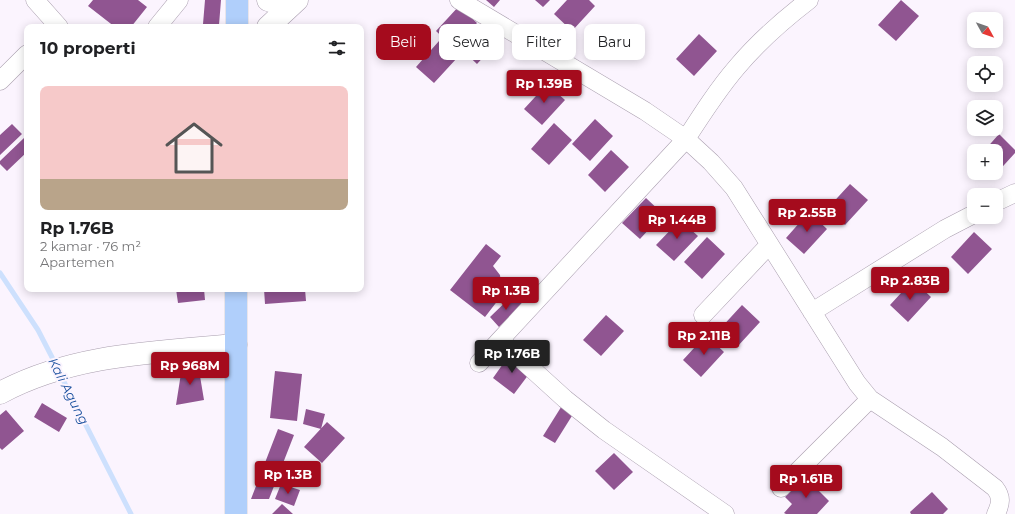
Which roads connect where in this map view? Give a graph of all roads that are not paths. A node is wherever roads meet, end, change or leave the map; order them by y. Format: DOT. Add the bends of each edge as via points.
graph roads {
  1 [pos="34,0"];
  2 [pos="179,0"];
  3 [pos="237,0"];
  4 [pos="268,0"];
  5 [pos="459,0"];
  6 [pos="809,0"];
  7 [pos="293,4"];
  8 [pos="54,24"];
  9 [pos="159,24"];
  10 [pos="237,24"];
  11 [pos="271,24"];
  12 [pos="24,57"];
  13 [pos="0,80"];
  14 [pos="686,139"];
  15 [pos="1015,193"];
  16 [pos="1003,199"];
  17 [pos="967,218"];
  18 [pos="769,245"];
  19 [pos="236,292"];
  20 [pos="812,312"];
  21 [pos="703,315"];
  22 [pos="500,340"];
  23 [pos="236,345"];
  24 [pos="480,363"];
  25 [pos="0,393"];
  26 [pos="870,399"];
  27 [pos="781,488"];
  28 [pos="236,514"];
  29 [pos="725,514"];
  30 [pos="996,514"];
  1 -- 8 [label="street"];
  2 -- 9 [label="street"];
  3 -- 10 [label="main road"];
  4 -- 7 [label="street"];
  5 -- 14 [label="street" via="545,53 602,84"];
  6 -- 14 [label="street" via="779,24 737,66"];
  7 -- 11 [label="street"];
  12 -- 13 [label="street"];
  14 -- 18 [label="street" via="734,188"];
  14 -- 22 [label="street"];
  15 -- 16 [label="street"];
  17 -- 20 [label="street"];
  18 -- 20 [label="street"];
  18 -- 21 [label="street"];
  19 -- 23 [label="main road"];
  20 -- 26 [label="street"];
  22 -- 24 [label="street"];
  22 -- 29 [label="street" via="565,399 604,430"];
  23 -- 25 [label="street" via="125,355 69,366 32,377"];
  23 -- 28 [label="main road"];
  26 -- 27 [label="street"];
  26 -- 30 [label="street" via="942,447 995,488 1001,496"];
}
